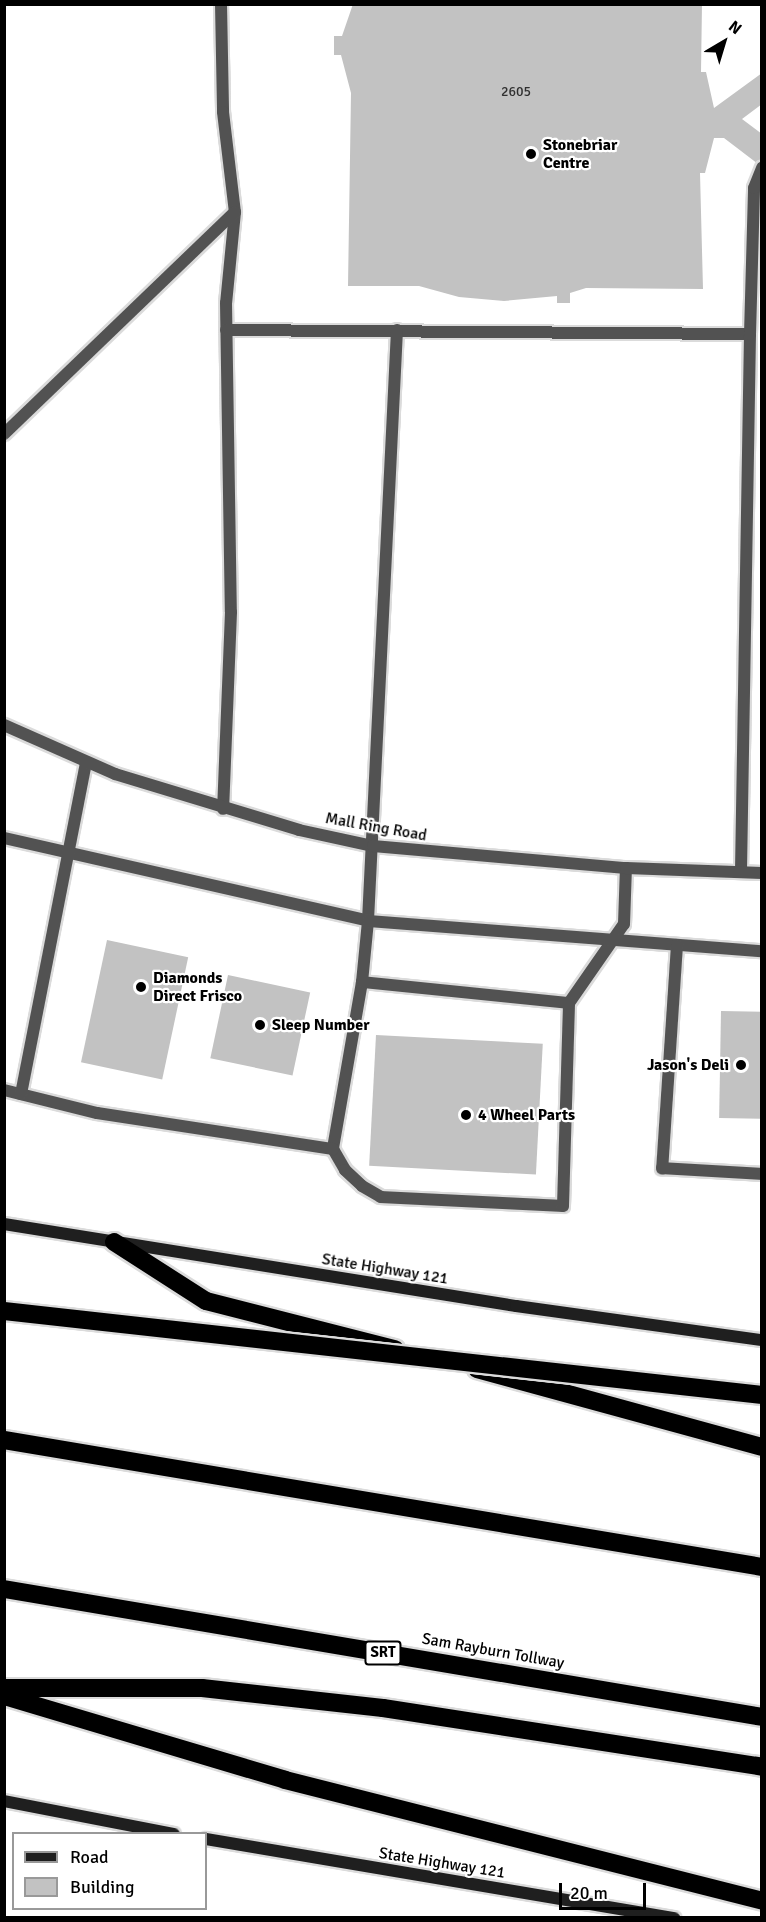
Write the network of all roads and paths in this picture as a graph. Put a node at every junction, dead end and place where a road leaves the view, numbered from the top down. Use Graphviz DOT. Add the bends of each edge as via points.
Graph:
graph roads {
  1 [pos="221,4"];
  2 [pos="762,168"];
  3 [pos="236,212"];
  4 [pos="226,330"];
  5 [pos="397,330"];
  6 [pos="750,334"];
  7 [pos="4,434"];
  8 [pos="4,725"];
  9 [pos="86,764"];
  10 [pos="223,808"];
  11 [pos="4,838"];
  12 [pos="373,846"];
  13 [pos="70,853"];
  14 [pos="626,868"];
  15 [pos="741,871"];
  16 [pos="762,873"];
  17 [pos="368,921"];
  18 [pos="612,940"];
  19 [pos="677,945"];
  20 [pos="762,951"];
  21 [pos="362,982"];
  22 [pos="569,1003"];
  23 [pos="4,1090"];
  24 [pos="21,1095"];
  25 [pos="333,1149"];
  26 [pos="762,1174"];
  27 [pos="4,1224"];
  28 [pos="114,1242"];
  29 [pos="4,1311"];
  30 [pos="762,1340"];
  31 [pos="762,1395"];
  32 [pos="5,1440"];
  33 [pos="762,1447"];
  34 [pos="762,1567"];
  35 [pos="4,1589"];
  36 [pos="4,1688"];
  37 [pos="4,1696"];
  38 [pos="762,1717"];
  39 [pos="762,1767"];
  40 [pos="4,1801"];
  41 [pos="169,1832"];
  42 [pos="207,1839"];
  43 [pos="762,1901"];
  44 [pos="674,1917"];
  1 -- 3 [label="street" via="223,112"];
  2 -- 6 [label="street" via="754,188"];
  3 -- 4 [label="street"];
  3 -- 7 [label="street"];
  4 -- 5 [label="street"];
  4 -- 10 [label="street" via="231,612"];
  5 -- 6 [label="street"];
  5 -- 12 [label="street"];
  6 -- 15 [label="street"];
  8 -- 9 [label="street, Mall Ring Road"];
  9 -- 10 [label="street, Mall Ring Road"];
  9 -- 13 [label="street"];
  10 -- 12 [label="street, Mall Ring Road"];
  11 -- 13 [label="street"];
  12 -- 14 [label="street, Mall Ring Road"];
  12 -- 17 [label="street"];
  13 -- 17 [label="street"];
  13 -- 24 [label="street"];
  14 -- 15 [label="street, Mall Ring Road"];
  14 -- 18 [label="street" via="624,924"];
  15 -- 16 [label="street, Mall Ring Road"];
  17 -- 18 [label="street"];
  17 -- 21 [label="street"];
  18 -- 19 [label="street"];
  18 -- 22 [label="street"];
  19 -- 20 [label="street"];
  19 -- 26 [label="street" via="662,1168"];
  21 -- 22 [label="street"];
  21 -- 25 [label="street"];
  22 -- 25 [label="street" via="562,1206 381,1197 345,1170"];
  23 -- 24 [label="street"];
  24 -- 25 [label="street" via="97,1113"];
  27 -- 28 [label="main road, State Highway 121"];
  28 -- 30 [label="main road, State Highway 121"];
  28 -- 33 [label="highway" via="206,1301"];
  29 -- 31 [label="highway, bridge"];
  32 -- 34 [label="highway"];
  35 -- 38 [label="highway, Sam Rayburn Tollway / SRT"];
  36 -- 39 [label="highway" via="202,1688 383,1708"];
  37 -- 43 [label="highway" via="229,1763 663,1880"];
  40 -- 41 [label="main road"];
  42 -- 44 [label="main road, State Highway 121"];
}
